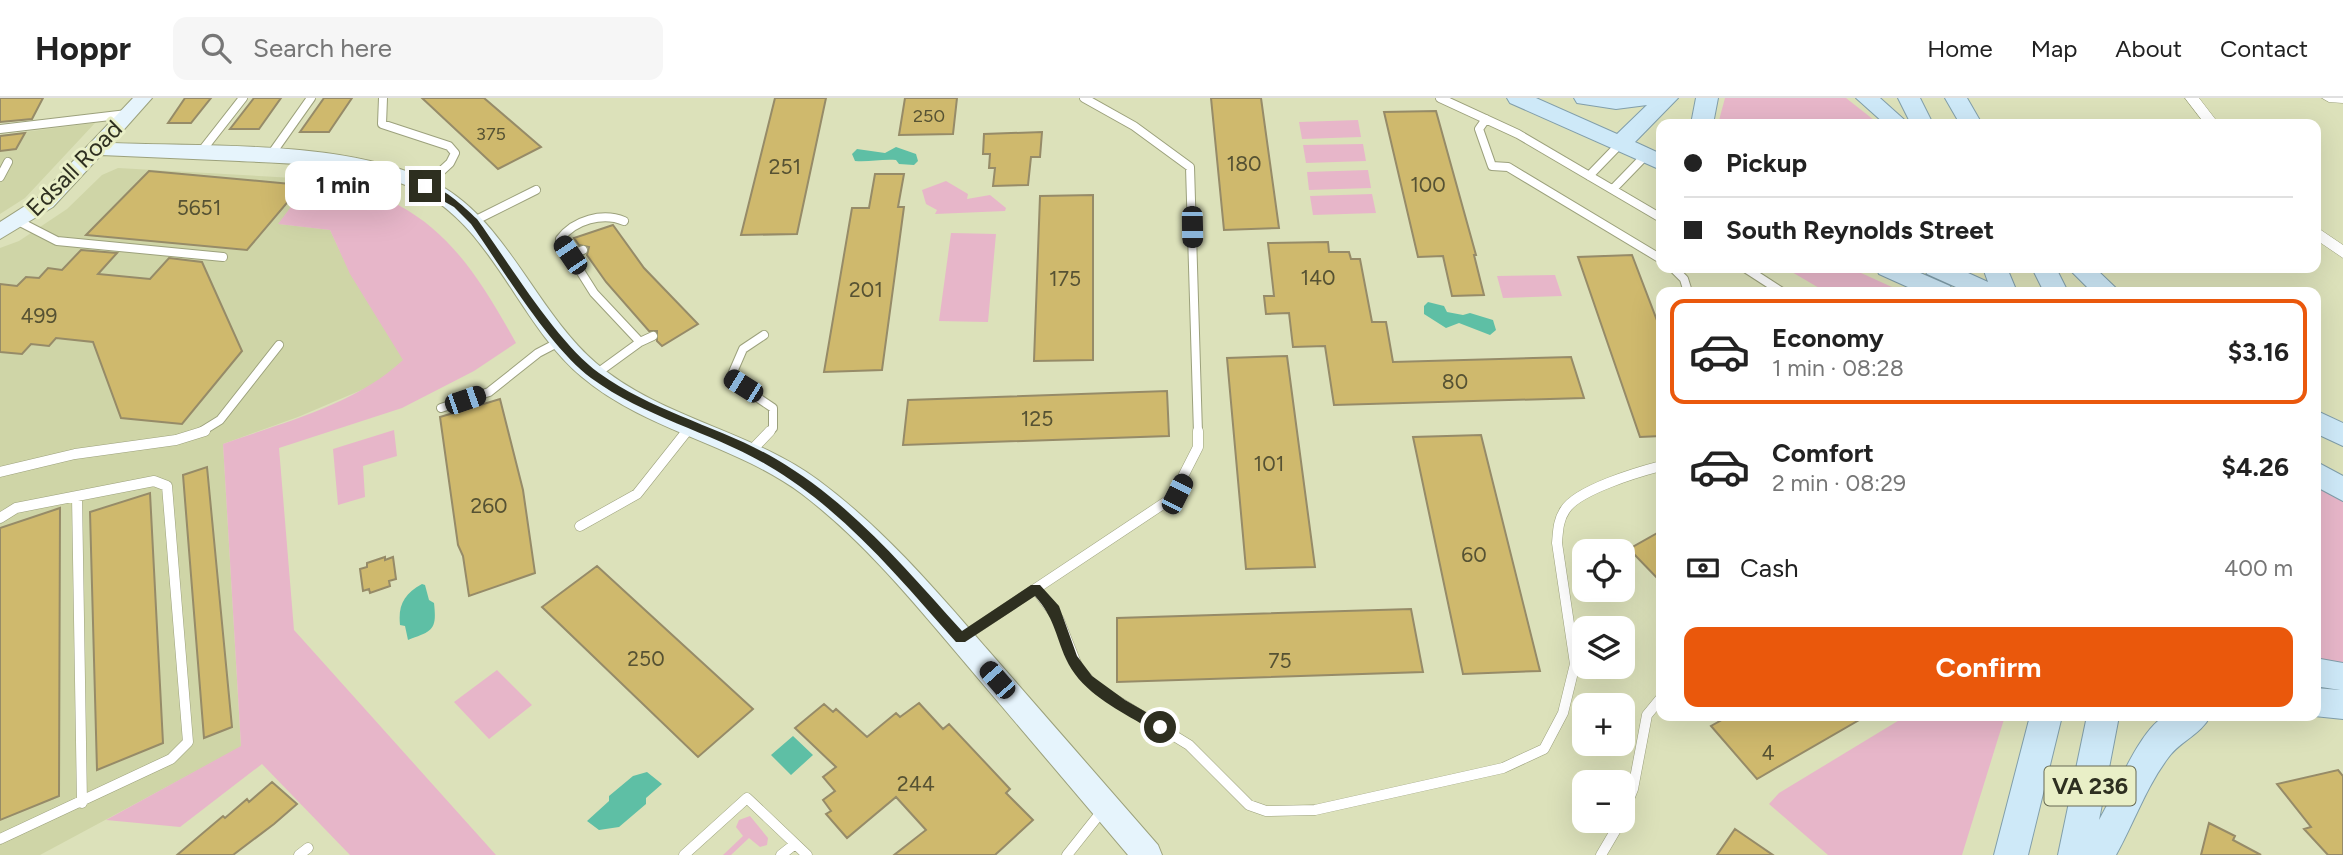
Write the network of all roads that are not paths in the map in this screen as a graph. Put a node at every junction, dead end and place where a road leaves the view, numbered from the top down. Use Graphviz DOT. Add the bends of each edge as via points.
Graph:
graph roads {
  1 [pos="143,98"];
  2 [pos="243,98"];
  3 [pos="311,98"];
  4 [pos="383,98"];
  5 [pos="1084,98"];
  6 [pos="1440,98"];
  7 [pos="1518,98"];
  8 [pos="1563,98"];
  9 [pos="1585,98"];
  10 [pos="1656,98"];
  11 [pos="1667,98"];
  12 [pos="1707,98"];
  13 [pos="1867,98"];
  14 [pos="1909,98"];
  15 [pos="1956,98"];
  16 [pos="2192,98"];
  17 [pos="2329,98"];
  18 [pos="2343,99"];
  19 [pos="129,113"];
  20 [pos="1486,118"];
  21 [pos="1704,119"];
  22 [pos="1892,119"];
  23 [pos="1920,119"];
  24 [pos="1968,119"];
  25 [pos="2208,119"];
  26 [pos="0,129"];
  27 [pos="1627,138"];
  28 [pos="97,149"];
  29 [pos="1656,151"];
  30 [pos="1656,152"];
  31 [pos="200,153"];
  32 [pos="270,156"];
  33 [pos="0,163"];
  34 [pos="1588,176"];
  35 [pos="0,177"];
  36 [pos="425,186"];
  37 [pos="1613,189"];
  38 [pos="536,190"];
  39 [pos="1656,215"];
  40 [pos="624,221"];
  41 [pos="20,222"];
  42 [pos="474,222"];
  43 [pos="0,232"];
  44 [pos="2321,236"];
  45 [pos="57,241"];
  46 [pos="154,250"];
  47 [pos="583,250"];
  48 [pos="2343,253"];
  49 [pos="570,255"];
  50 [pos="1656,256"];
  51 [pos="223,257"];
  52 [pos="1753,273"];
  53 [pos="1915,273"];
  54 [pos="2086,273"];
  55 [pos="1942,278"];
  56 [pos="1774,287"];
  57 [pos="1972,287"];
  58 [pos="2102,287"];
  59 [pos="764,335"];
  60 [pos="653,336"];
  61 [pos="561,341"];
  62 [pos="640,342"];
  63 [pos="279,345"];
  64 [pos="594,375"];
  65 [pos="440,408"];
  66 [pos="2321,423"];
  67 [pos="691,426"];
  68 [pos="2343,436"];
  69 [pos="2321,438"];
  70 [pos="2343,447"];
  71 [pos="750,452"];
  72 [pos="2321,464"];
  73 [pos="1656,468"];
  74 [pos="0,472"];
  75 [pos="2343,473"];
  76 [pos="2321,476"];
  77 [pos="2343,490"];
  78 [pos="77,496"];
  79 [pos="0,518"];
  80 [pos="580,526"];
  81 [pos="1036,589"];
  82 [pos="961,638"];
  83 [pos="2321,673"];
  84 [pos="2343,677"];
  85 [pos="2321,703"];
  86 [pos="1656,704"];
  87 [pos="2343,705"];
  88 [pos="2045,721"];
  89 [pos="2102,721"];
  90 [pos="2183,721"];
  91 [pos="1635,778"];
  92 [pos="82,803"];
  93 [pos="1105,807"];
  94 [pos="1614,833"];
  95 [pos="0,839"];
  96 [pos="795,844"];
  97 [pos="684,855"];
  98 [pos="781,855"];
  99 [pos="807,855"];
  100 [pos="1067,855"];
  101 [pos="1147,855"];
  102 [pos="1601,855"];
  103 [pos="2011,855"];
  104 [pos="2075,855"];
  105 [pos="2097,855"];
  1 -- 19 [label="street, Edsall Road"];
  2 -- 31 [label="lane"];
  3 -- 32 [label="lane"];
  4 -- 36 [label="lane" via="382,124 449,146 455,153"];
  5 -- 81 [label="lane" via="1134,125 1190,167 1198,447 1177,494"];
  6 -- 20 [label="lane"];
  7 -- 27 [label="main road"];
  8 -- 27 [label="main road"];
  9 -- 10 [label="main road" via="1624,102"];
  11 -- 27 [label="main road"];
  12 -- 21 [label="main road"];
  13 -- 22 [label="main road"];
  14 -- 23 [label="main road"];
  15 -- 24 [label="main road"];
  16 -- 25 [label="street"];
  17 -- 18 [label="street"];
  19 -- 26 [label="lane"];
  19 -- 28 [label="street, Edsall Road"];
  20 -- 34 [label="lane"];
  20 -- 50 [label="lane" via="1479,129 1492,166 1508,167"];
  27 -- 29 [label="main road"];
  27 -- 34 [label="lane"];
  28 -- 31 [label="street"];
  28 -- 41 [label="street, Edsall Road"];
  30 -- 37 [label="lane"];
  31 -- 32 [label="street"];
  32 -- 36 [label="street" via="356,163"];
  33 -- 35 [label="lane" via="8,162"];
  34 -- 37 [label="lane"];
  36 -- 42 [label="street" via="457,205"];
  37 -- 39 [label="lane"];
  38 -- 42 [label="lane"];
  40 -- 49 [label="lane" via="605,217 567,229 560,239"];
  41 -- 43 [label="street, Edsall Road"];
  41 -- 45 [label="lane"];
  42 -- 61 [label="street"];
  44 -- 48 [label="street"];
  45 -- 46 [label="lane"];
  46 -- 51 [label="lane"];
  47 -- 49 [label="lane"];
  49 -- 62 [label="lane" via="594,293"];
  52 -- 56 [label="lane"];
  53 -- 55 [label="main road"];
  54 -- 58 [label="main road"];
  55 -- 57 [label="main road"];
  59 -- 71 [label="lane" via="743,349 730,379 773,408 773,428"];
  60 -- 62 [label="lane"];
  61 -- 64 [label="street"];
  61 -- 65 [label="lane" via="538,353 489,392"];
  62 -- 64 [label="lane"];
  63 -- 74 [label="lane" via="220,420 206,431"];
  64 -- 67 [label="street" via="653,411"];
  66 -- 68 [label="main road"];
  67 -- 71 [label="street"];
  67 -- 80 [label="lane" via="637,494"];
  69 -- 70 [label="main road"];
  71 -- 82 [label="street" via="813,488 868,535"];
  72 -- 75 [label="main road"];
  73 -- 81 [label="lane" via="1566,506 1560,518 1557,556 1575,663 1570,691 1550,742 1540,754 1494,770 1318,810 1270,812 1250,806 1195,749 1087,680 1072,659 1055,610"];
  76 -- 77 [label="main road"];
  78 -- 79 [label="lane" via="16,508"];
  78 -- 92 [label="lane"];
  78 -- 92 [label="lane" via="154,481 167,486 188,742 171,759"];
  81 -- 82 [label="lane"];
  82 -- 93 [label="street"];
  83 -- 84 [label="main road"];
  85 -- 87 [label="main road"];
  86 -- 91 [label="lane" via="1647,715"];
  88 -- 103 [label="main road, VA 236"];
  89 -- 104 [label="main road, VA 236"];
  90 -- 105 [label="main road" via="2141,766"];
  92 -- 95 [label="lane"];
  93 -- 100 [label="lane"];
  93 -- 101 [label="street"];
  94 -- 102 [label="lane"];
  96 -- 97 [label="lane" via="747,798"];
  96 -- 98 [label="lane"];
  96 -- 99 [label="lane"];
}
